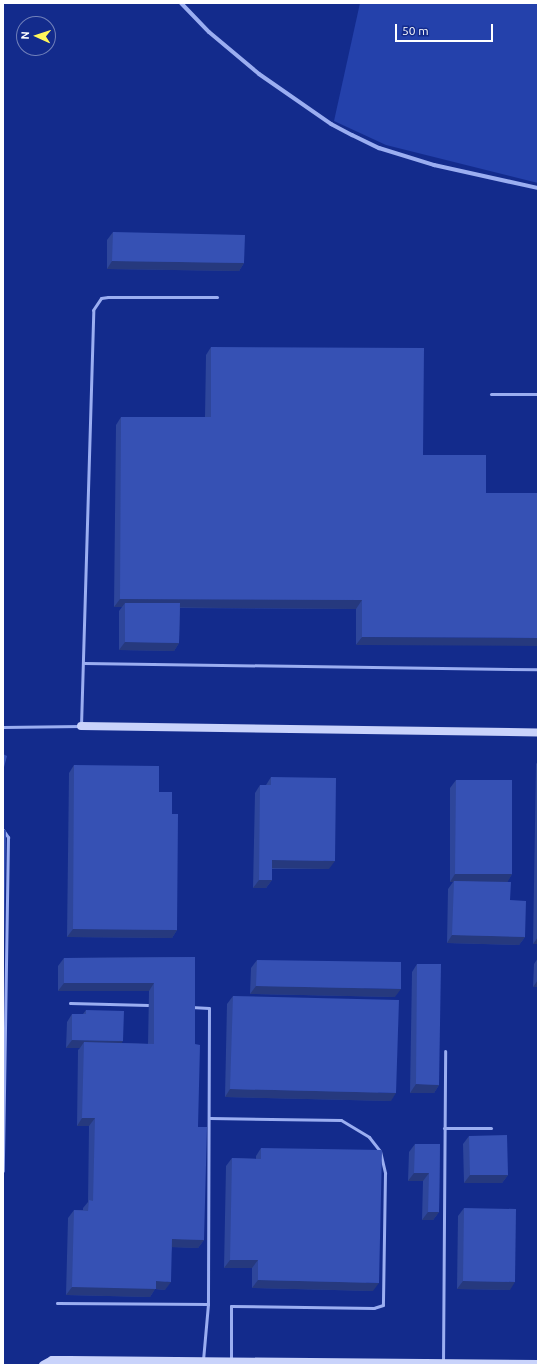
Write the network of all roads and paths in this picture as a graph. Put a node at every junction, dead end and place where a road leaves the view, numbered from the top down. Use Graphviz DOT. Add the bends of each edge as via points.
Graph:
graph roads {
  1 [pos="181,3"];
  2 [pos="538,188"];
  3 [pos="217,297"];
  4 [pos="490,394"];
  5 [pos="538,394"];
  6 [pos="84,663"];
  7 [pos="538,669"];
  8 [pos="81,726"];
  9 [pos="3,727"];
  10 [pos="538,732"];
  11 [pos="3,830"];
  12 [pos="70,1003"];
  13 [pos="148,1005"];
  14 [pos="189,1006"];
  15 [pos="445,1051"];
  16 [pos="210,1118"];
  17 [pos="444,1128"];
  18 [pos="491,1128"];
  19 [pos="3,1171"];
  20 [pos="57,1304"];
  21 [pos="208,1304"];
  22 [pos="203,1360"];
  23 [pos="231,1363"];
  24 [pos="443,1363"];
  25 [pos="538,1364"];
  26 [pos="43,1365"];
  1 -- 2 [label="street" via="209,32 259,74 331,124 352,135 379,148 434,165"];
  3 -- 6 [label="lane" via="108,297 101,298 93,310"];
  4 -- 5 [label="lane"];
  6 -- 7 [label="lane"];
  6 -- 8 [label="lane"];
  8 -- 9 [label="lane"];
  8 -- 10 [label="street"];
  11 -- 19 [label="lane" via="8,838"];
  12 -- 13 [label="lane"];
  14 -- 16 [label="lane" via="209,1008"];
  15 -- 17 [label="lane"];
  16 -- 21 [label="lane"];
  16 -- 23 [label="lane" via="341,1120 369,1138 380,1151 385,1173 383,1305 374,1308 231,1306"];
  17 -- 18 [label="lane"];
  17 -- 24 [label="lane"];
  20 -- 21 [label="lane"];
  21 -- 22 [label="lane"];
  22 -- 23 [label="street"];
  22 -- 26 [label="street" via="58,1360"];
  23 -- 24 [label="street"];
  24 -- 25 [label="street"];
}
